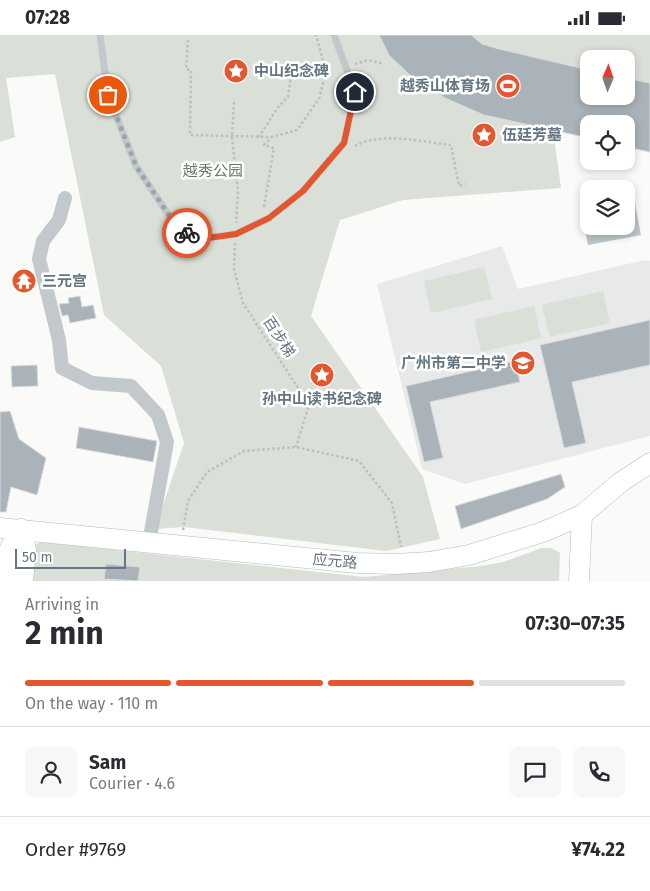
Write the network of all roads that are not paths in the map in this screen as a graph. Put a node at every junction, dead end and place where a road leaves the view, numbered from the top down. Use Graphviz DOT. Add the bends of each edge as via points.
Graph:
graph roads {
  1 [pos="100,35"];
  2 [pos="334,35"];
  3 [pos="65,198"];
  4 [pos="650,463"];
  5 [pos="582,515"];
  6 [pos="0,517"];
  7 [pos="0,528"];
  8 [pos="21,529"];
  9 [pos="149,543"];
  10 [pos="7,581"];
  11 [pos="23,581"];
  12 [pos="579,581"];
  1 -- 2 [label="lane" via="108,95 136,166 180,232 208,238 236,234 269,218 303,191 344,143 355,92"];
  3 -- 9 [label="street" via="59,220 43,241 39,259 59,340 62,368 92,383 131,386 158,415 167,442"];
  4 -- 5 [label="street, 应元路" via="621,482"];
  5 -- 9 [label="street, 应元路" via="543,532 469,555 404,564 357,563"];
  5 -- 12 [label="street"];
  6 -- 8 [label="street, 应元路"];
  7 -- 8 [label="street"];
  8 -- 9 [label="street, 应元路"];
  8 -- 10 [label="street" via="10,548"];
  8 -- 11 [label="street" via="26,550"];
}
